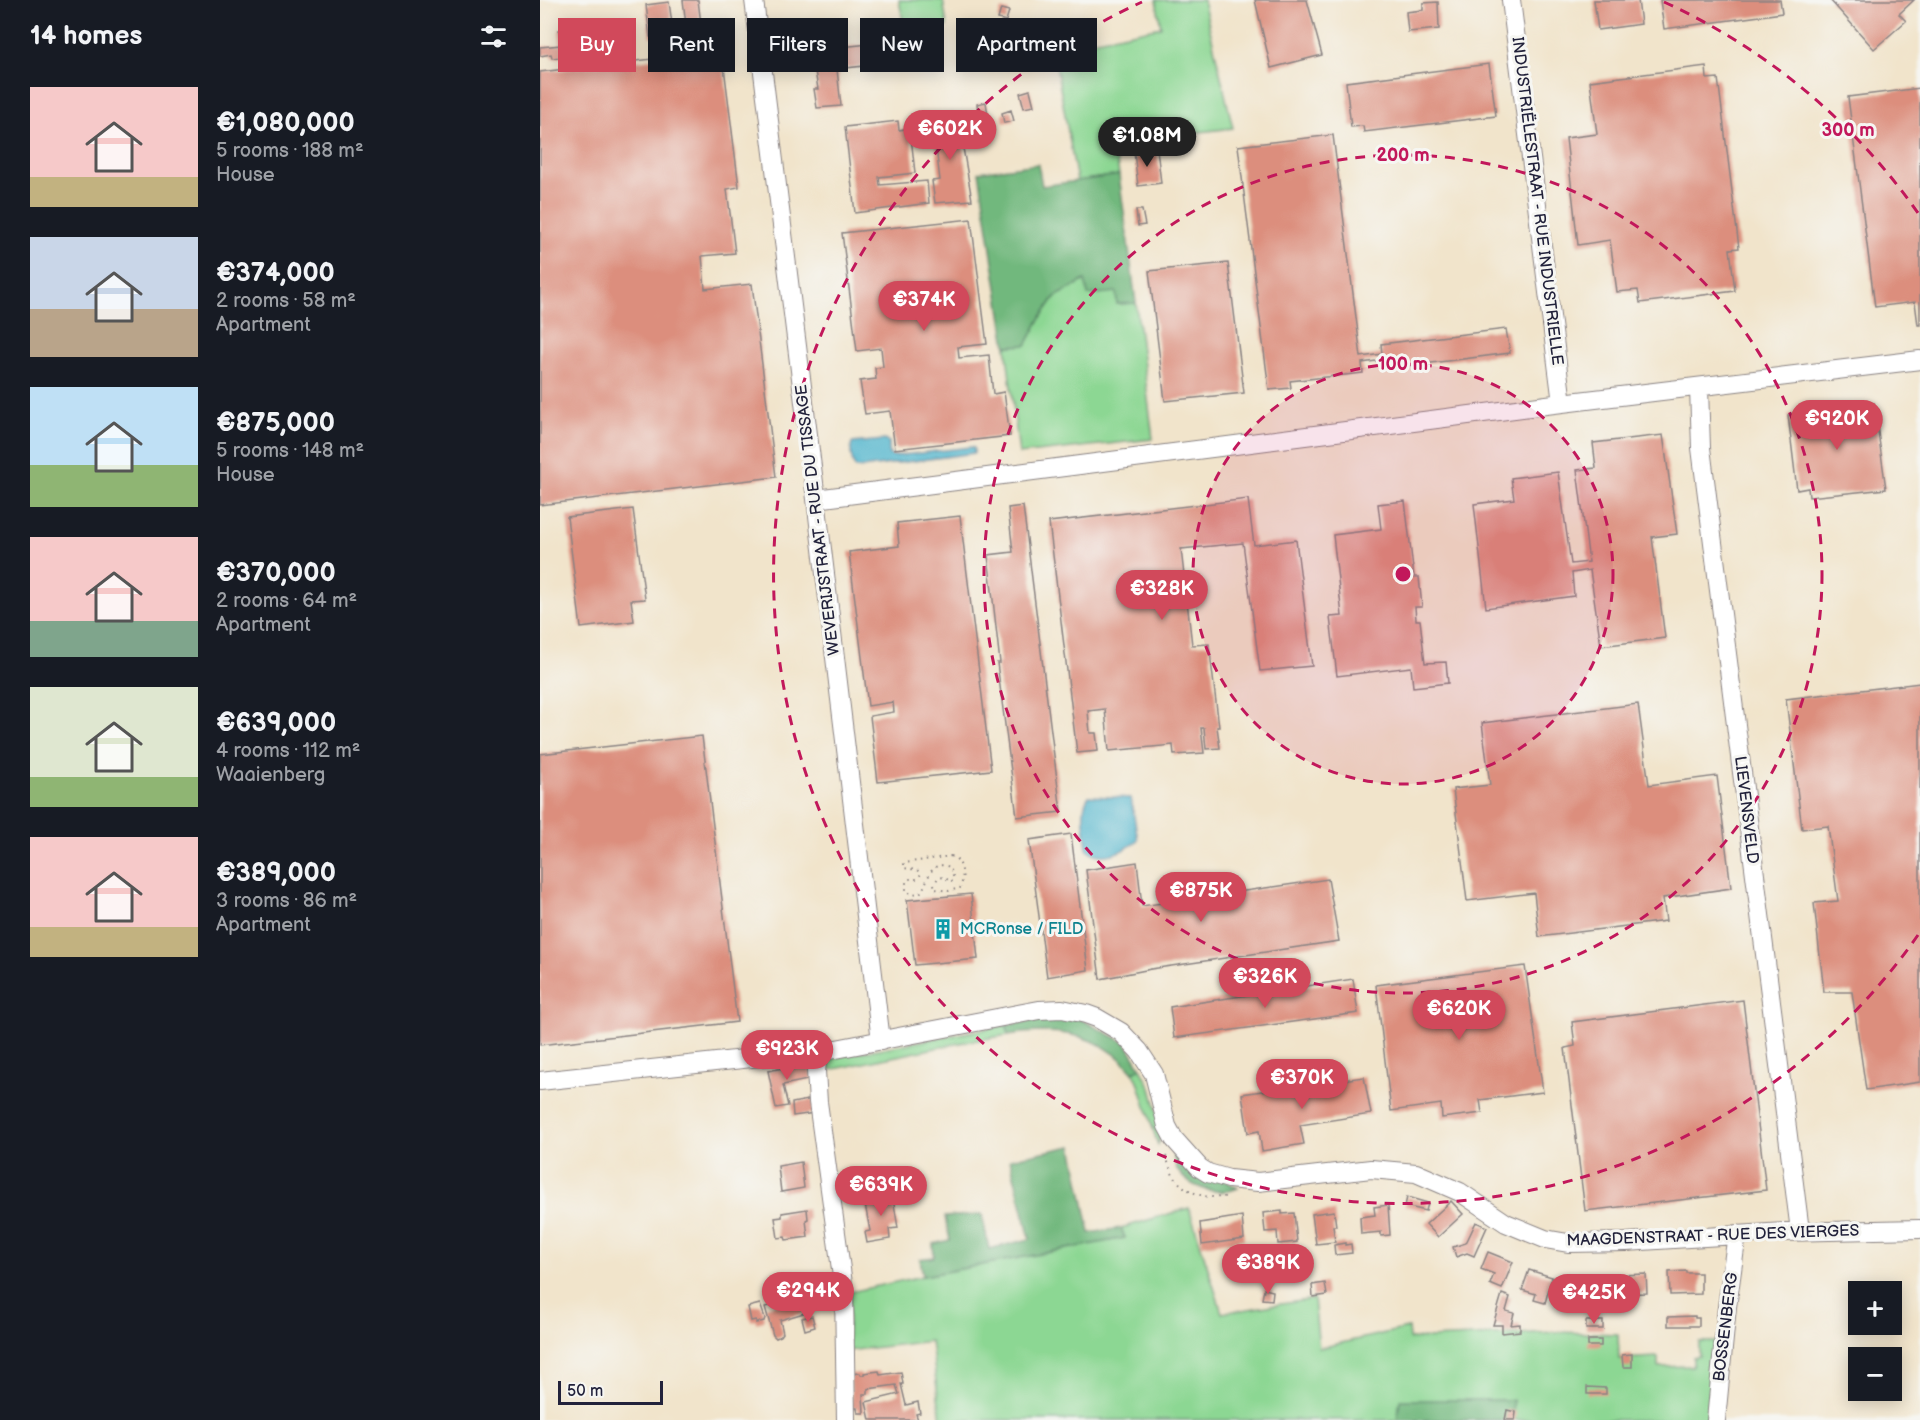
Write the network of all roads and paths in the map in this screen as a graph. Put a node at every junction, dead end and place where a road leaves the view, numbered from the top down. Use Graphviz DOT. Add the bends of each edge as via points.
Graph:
graph roads {
  1 [pos="754,0"];
  2 [pos="1511,0"];
  3 [pos="1920,360"];
  4 [pos="1699,388"];
  5 [pos="1562,403"];
  6 [pos="816,498"];
  7 [pos="904,862"];
  8 [pos="881,1041"];
  9 [pos="818,1052"];
  10 [pos="540,1081"];
  11 [pos="1920,1229"];
  12 [pos="1800,1232"];
  13 [pos="1737,1234"];
  14 [pos="846,1420"];
  15 [pos="1716,1420"];
  1 -- 6 [label="street, WEVERIJSTRAAT - RUE DU TISSAGE"];
  2 -- 5 [label="street, INDUSTRIËLESTRAAT - RUE INDUSTRIELLE"];
  3 -- 4 [label="street"];
  4 -- 5 [label="street"];
  4 -- 12 [label="street, LIEVENSVELD" via="1702,459"];
  5 -- 6 [label="street"];
  6 -- 8 [label="street, WEVERIJSTRAAT - RUE DU TISSAGE"];
  7 -- 7 [label="path" via="951,856 960,862 962,884 957,890 935,889 938,878 951,882 954,879 950,867 941,865 933,869 920,893 908,893 906,882 921,874 904,868"];
  8 -- 9 [label="street, MAAGDENSTRAAT - RUE DES VIERGES"];
  8 -- 13 [label="street, MAAGDENSTRAAT - RUE DES VIERGES" via="1039,1010 1086,1014 1121,1032 1139,1051 1154,1074 1170,1132 1186,1155 1208,1173 1258,1182 1358,1170 1416,1173 1460,1192 1506,1223 1562,1242"];
  9 -- 10 [label="street, MAAGDENSTRAAT - RUE DES VIERGES"];
  9 -- 14 [label="street" via="818,1102 844,1291"];
  11 -- 12 [label="street, MAAGDENSTRAAT - RUE DES VIERGES"];
  12 -- 13 [label="street, MAAGDENSTRAAT - RUE DES VIERGES"];
  13 -- 15 [label="street, BOSSENBERG"];
}
